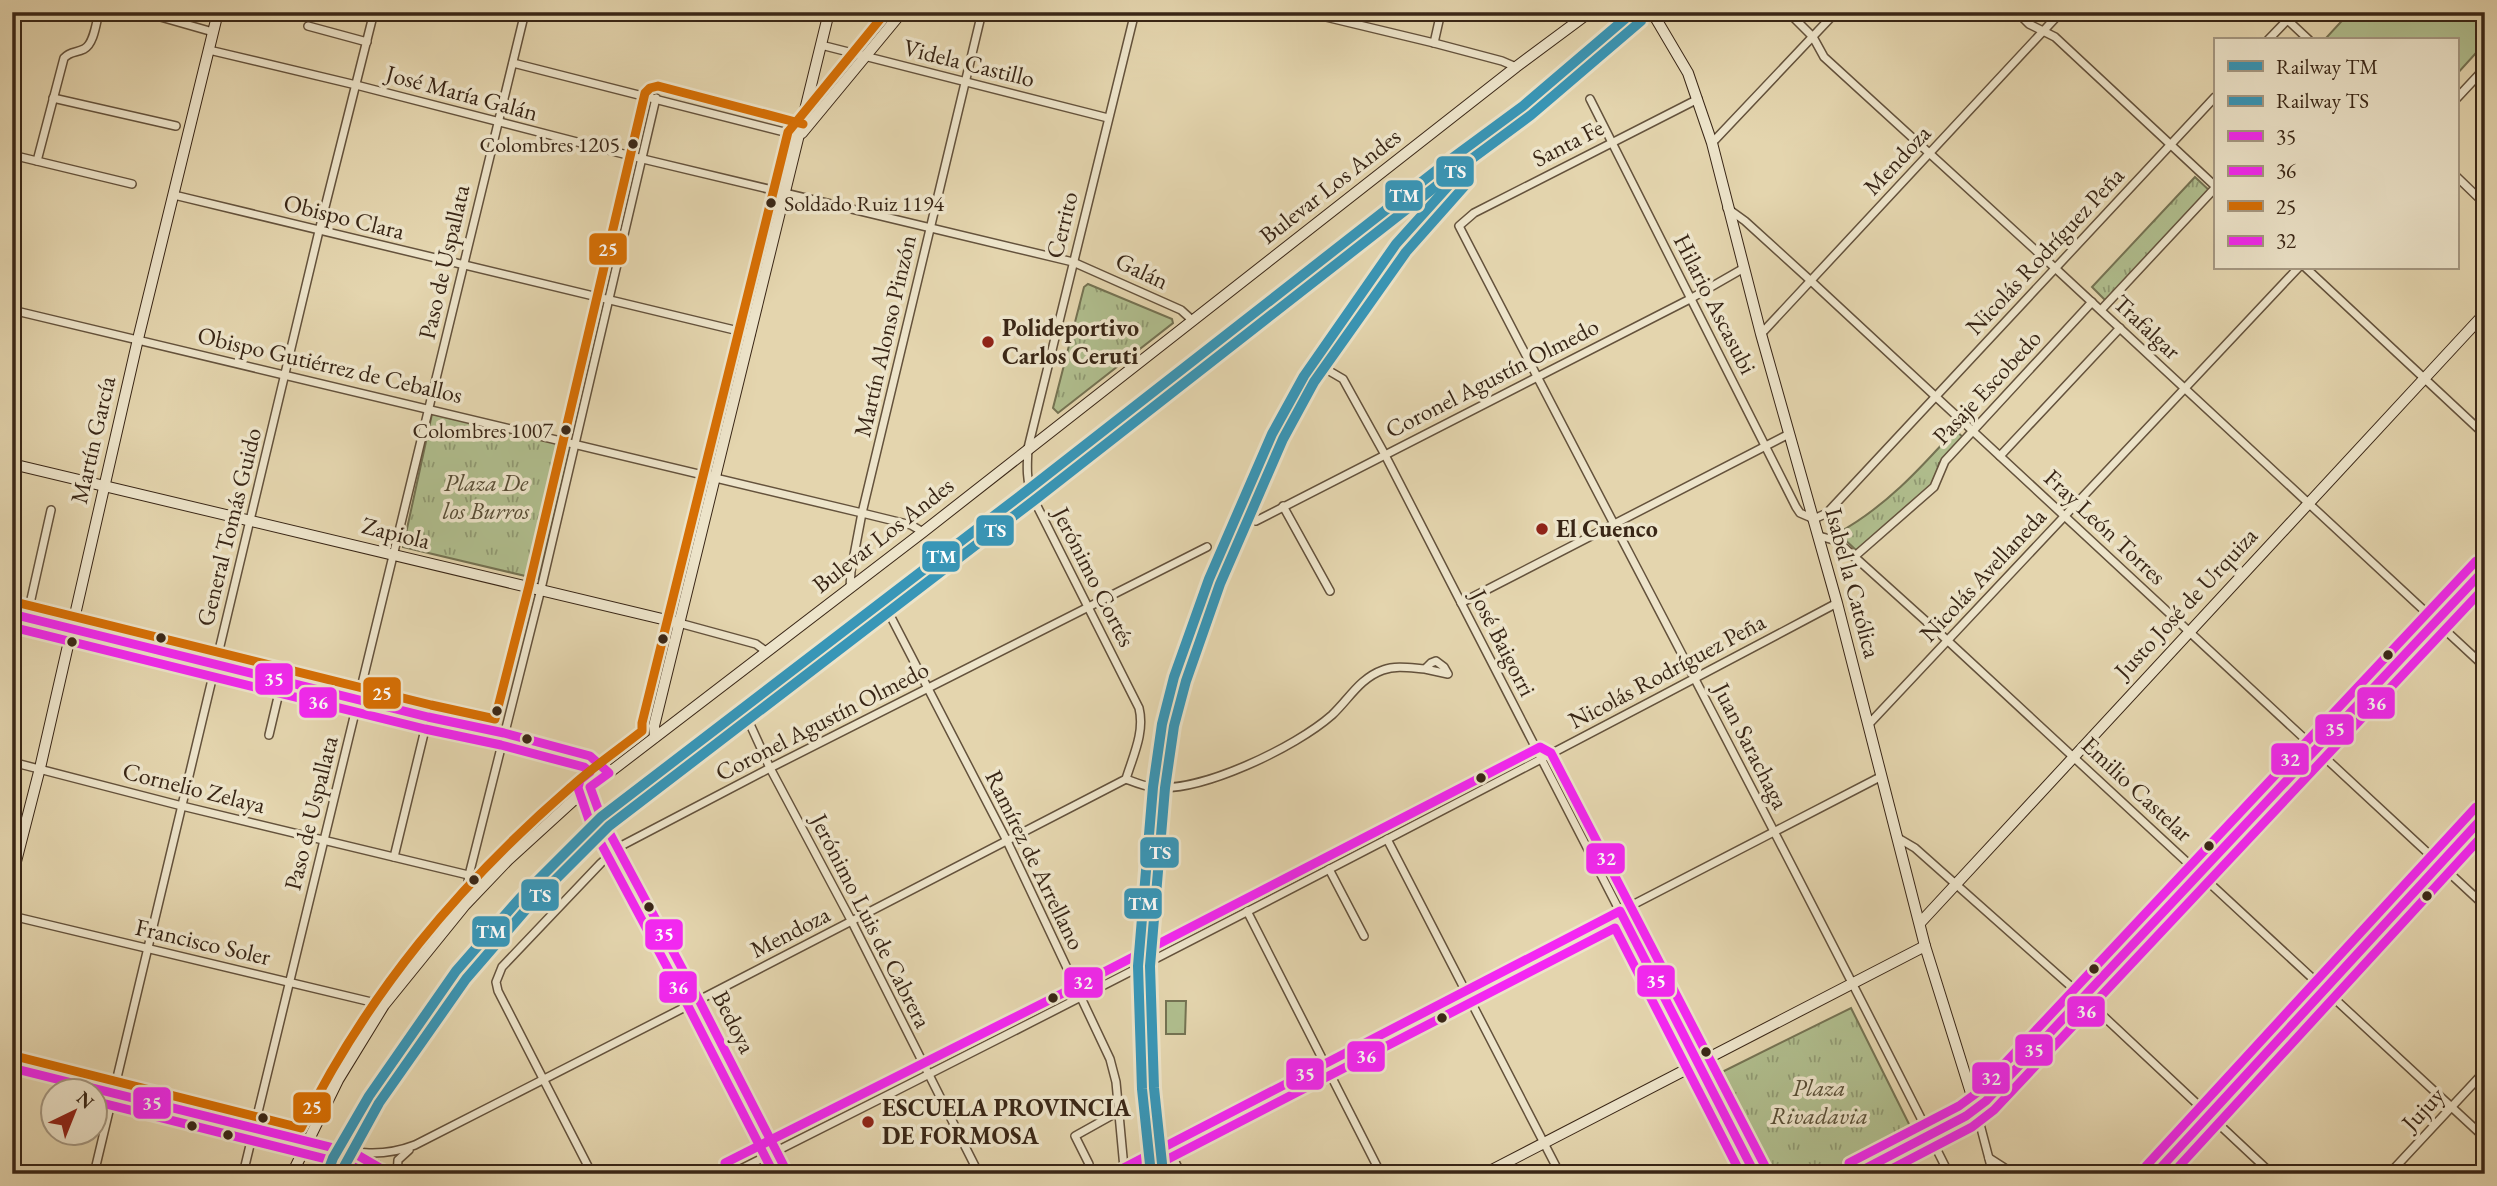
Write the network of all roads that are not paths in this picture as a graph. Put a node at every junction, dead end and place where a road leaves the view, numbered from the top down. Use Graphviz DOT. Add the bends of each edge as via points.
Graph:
graph roads {
  1 [pos="99,12"];
  2 [pos="143,12"];
  3 [pos="218,12"];
  4 [pos="374,12"];
  5 [pos="525,12"];
  6 [pos="829,12"];
  7 [pos="902,12"];
  8 [pos="982,12"];
  9 [pos="1135,12"];
  10 [pos="1305,12"];
  11 [pos="1441,12"];
  12 [pos="1590,12"];
  13 [pos="1652,12"];
  14 [pos="1788,12"];
  15 [pos="1836,12"];
  16 [pos="2017,12"];
  17 [pos="2061,12"];
  18 [pos="2279,12"];
  19 [pos="2295,12"];
  20 [pos="2287,20"];
  21 [pos="308,26"];
  22 [pos="213,32"];
  23 [pos="2043,32"];
  24 [pos="1813,37"];
  25 [pos="2270,38"];
  26 [pos="2307,38"];
  27 [pos="367,43"];
  28 [pos="1434,43"];
  29 [pos="821,45"];
  30 [pos="209,50"];
  31 [pos="864,57"];
  32 [pos="513,63"];
  33 [pos="1516,67"];
  34 [pos="2485,68"];
  35 [pos="966,80"];
  36 [pos="356,85"];
  37 [pos="2458,97"];
  38 [pos="53,98"];
  39 [pos="656,98"];
  40 [pos="2214,98"];
  41 [pos="1590,99"];
  42 [pos="1698,99"];
  43 [pos="1108,118"];
  44 [pos="497,122"];
  45 [pos="176,126"];
  46 [pos="800,136"];
  47 [pos="1611,142"];
  48 [pos="1712,143"];
  49 [pos="2171,145"];
  50 [pos="1929,153"];
  51 [pos="12,155"];
  52 [pos="643,159"];
  53 [pos="37,161"];
  54 [pos="2458,178"];
  55 [pos="132,184"];
  56 [pos="2214,186"];
  57 [pos="2214,188"];
  58 [pos="786,193"];
  59 [pos="174,195"];
  60 [pos="2485,204"];
  61 [pos="1727,208"];
  62 [pos="1459,226"];
  63 [pos="931,227"];
  64 [pos="319,231"];
  65 [pos="1073,262"];
  66 [pos="464,267"];
  67 [pos="1744,268"];
  68 [pos="2055,268"];
  69 [pos="2296,270"];
  70 [pos="2308,270"];
  71 [pos="1811,281"];
  72 [pos="1690,299"];
  73 [pos="608,301"];
  74 [pos="2092,302"];
  75 [pos="12,310"];
  76 [pos="2101,310"];
  77 [pos="2485,313"];
  78 [pos="1192,320"];
  79 [pos="2120,328"];
  80 [pos="751,334"];
  81 [pos="1761,334"];
  82 [pos="138,339"];
  83 [pos="1319,365"];
  84 [pos="286,374"];
  85 [pos="1536,378"];
  86 [pos="2424,379"];
  87 [pos="2185,388"];
  88 [pos="1935,396"];
  89 [pos="428,409"];
  90 [pos="1972,431"];
  91 [pos="1789,435"];
  92 [pos="2485,435"];
  93 [pos="574,443"];
  94 [pos="1765,446"];
  95 [pos="1028,448"];
  96 [pos="1384,453"];
  97 [pos="2000,456"];
  98 [pos="12,464"];
  99 [pos="715,477"];
  100 [pos="105,485"];
  101 [pos="2308,503"];
  102 [pos="1283,506"];
  103 [pos="51,510"];
  104 [pos="862,513"];
  105 [pos="2065,516"];
  106 [pos="1814,519"];
  107 [pos="251,520"];
  108 [pos="1256,521"];
  109 [pos="1614,524"];
  110 [pos="923,532"];
  111 [pos="1819,536"];
  112 [pos="1207,547"];
  113 [pos="394,555"];
  114 [pos="1854,557"];
  115 [pos="2485,569"];
  116 [pos="850,588"];
  117 [pos="541,589"];
  118 [pos="1330,591"];
  119 [pos="1461,603"];
  120 [pos="1837,603"];
  121 [pos="1088,607"];
  122 [pos="12,614"];
  123 [pos="27,617"];
  124 [pos="892,619"];
  125 [pos="2435,621"];
  126 [pos="679,623"];
  127 [pos="71,628"];
  128 [pos="2189,632"];
  129 [pos="1948,641"];
  130 [pos="767,652"];
  131 [pos="215,664"];
  132 [pos="2485,667"];
  133 [pos="1425,669"];
  134 [pos="1695,678"];
  135 [pos="282,680"];
  136 [pos="929,689"];
  137 [pos="360,699"];
  138 [pos="428,717"];
  139 [pos="749,722"];
  140 [pos="1868,726"];
  141 [pos="504,733"];
  142 [pos="269,736"];
  143 [pos="655,737"];
  144 [pos="2316,749"];
  145 [pos="2072,755"];
  146 [pos="1540,759"];
  147 [pos="12,762"];
  148 [pos="40,768"];
  149 [pos="770,768"];
  150 [pos="609,773"];
  151 [pos="1882,776"];
  152 [pos="1126,779"];
  153 [pos="590,786"];
  154 [pos="576,798"];
  155 [pos="182,806"];
  156 [pos="2485,815"];
  157 [pos="601,817"];
  158 [pos="1773,832"];
  159 [pos="1898,838"];
  160 [pos="1387,839"];
  161 [pos="323,840"];
  162 [pos="1007,841"];
  163 [pos="619,847"];
  164 [pos="394,857"];
  165 [pos="2440,864"];
  166 [pos="1329,869"];
  167 [pos="2200,874"];
  168 [pos="468,875"];
  169 [pos="12,877"];
  170 [pos="489,880"];
  171 [pos="1955,885"];
  172 [pos="465,905"];
  173 [pos="2485,906"];
  174 [pos="1247,911"];
  175 [pos="1620,911"];
  176 [pos="12,916"];
  177 [pos="852,922"];
  178 [pos="1920,923"];
  179 [pos="1364,936"];
  180 [pos="1925,946"];
  181 [pos="147,949"];
  182 [pos="288,983"];
  183 [pos="1852,984"];
  184 [pos="1466,991"];
  185 [pos="2325,991"];
  186 [pos="1081,998"];
  187 [pos="2084,998"];
  188 [pos="699,1000"];
  189 [pos="384,1005"];
  190 [pos="1325,1063"];
  191 [pos="1698,1063"];
  192 [pos="12,1068"];
  193 [pos="2485,1071"];
  194 [pos="928,1075"];
  195 [pos="543,1079"];
  196 [pos="112,1095"];
  197 [pos="2451,1107"];
  198 [pos="1976,1109"];
  199 [pos="1118,1112"];
  200 [pos="2209,1115"];
  201 [pos="254,1129"];
  202 [pos="1930,1135"];
  203 [pos="2485,1138"];
  204 [pos="308,1142"];
  205 [pos="1544,1143"];
  206 [pos="415,1145"];
  207 [pos="1167,1145"];
  208 [pos="776,1151"];
  209 [pos="354,1153"];
  210 [pos="1989,1158"];
  211 [pos="1089,1164"];
  212 [pos="1124,1168"];
  213 [pos="94,1174"];
  214 [pos="243,1174"];
  215 [pos="292,1174"];
  216 [pos="390,1174"];
  217 [pos="397,1174"];
  218 [pos="592,1174"];
  219 [pos="731,1174"];
  220 [pos="788,1174"];
  221 [pos="979,1174"];
  222 [pos="1112,1174"];
  223 [pos="1181,1174"];
  224 [pos="1381,1174"];
  225 [pos="1484,1174"];
  226 [pos="1560,1174"];
  227 [pos="1755,1174"];
  228 [pos="1855,1174"];
  229 [pos="1949,1174"];
  230 [pos="1993,1174"];
  231 [pos="2014,1174"];
  232 [pos="2155,1174"];
  233 [pos="2272,1174"];
  234 [pos="2389,1174"];
  1 -- 38 [label="street" via="90,44 66,55"];
  2 -- 22 [label="street"];
  3 -- 22 [label="main road, Martín García"];
  4 -- 27 [label="street, General Tomás Guido"];
  5 -- 32 [label="street, Paso de Uspallata"];
  6 -- 29 [label="main road"];
  7 -- 31 [label="main road"];
  8 -- 35 [label="street, Martín Alonso Pinzón"];
  9 -- 43 [label="street, Cerrito"];
  10 -- 28 [label="street"];
  11 -- 28 [label="street"];
  12 -- 33 [label="main road, Bulevar Los Andes"];
  13 -- 42 [label="main road, Isabel la Católica"];
  14 -- 24 [label="street, Trafalgar"];
  15 -- 24 [label="street"];
  16 -- 23 [label="street"];
  17 -- 23 [label="street, Mendoza"];
  18 -- 20 [label="street"];
  19 -- 20 [label="street"];
  20 -- 25 [label="street"];
  20 -- 26 [label="street"];
  21 -- 27 [label="street"];
  22 -- 30 [label="main road, Martín García"];
  23 -- 49 [label="street" via="2054,37"];
  23 -- 50 [label="street, Mendoza"];
  24 -- 48 [label="street"];
  24 -- 50 [label="street, Trafalgar" via="1824,57"];
  27 -- 36 [label="street, General Tomás Guido"];
  28 -- 33 [label="street"];
  29 -- 31 [label="street, Videla Castillo"];
  29 -- 46 [label="main road"];
  30 -- 36 [label="street, José María Galán"];
  30 -- 59 [label="main road, Martín García"];
  31 -- 35 [label="street, Videla Castillo"];
  31 -- 46 [label="main road"];
  32 -- 39 [label="street"];
  32 -- 44 [label="street, Paso de Uspallata"];
  33 -- 78 [label="main road, Bulevar Los Andes"];
  34 -- 37 [label="street"];
  35 -- 43 [label="street, Videla Castillo"];
  35 -- 63 [label="street, Martín Alonso Pinzón"];
  36 -- 44 [label="street, José María Galán"];
  36 -- 64 [label="street, General Tomás Guido"];
  38 -- 45 [label="street"];
  38 -- 53 [label="street"];
  39 -- 46 [label="street"];
  39 -- 52 [label="street"];
  40 -- 49 [label="street, Nicolás Rodríguez Peña"];
  41 -- 47 [label="street, Hilario Ascasubi"];
  42 -- 47 [label="street, Santa Fe"];
  42 -- 48 [label="main road, Isabel la Católica"];
  43 -- 65 [label="street, Cerrito"];
  44 -- 52 [label="street, José María Galán"];
  44 -- 66 [label="street, Paso de Uspallata"];
  46 -- 58 [label="main road"];
  47 -- 62 [label="street, Santa Fe" via="1474,213"];
  47 -- 72 [label="street, Hilario Ascasubi"];
  48 -- 61 [label="main road, Isabel la Católica"];
  49 -- 56 [label="street"];
  49 -- 68 [label="street, Nicolás Rodríguez Peña"];
  50 -- 68 [label="street, Trafalgar"];
  50 -- 71 [label="street, Mendoza"];
  51 -- 53 [label="street"];
  52 -- 58 [label="street, José María Galán"];
  52 -- 73 [label="street"];
  53 -- 55 [label="street"];
  54 -- 60 [label="street"];
  57 -- 76 [label="street"];
  58 -- 63 [label="street, José María Galán"];
  58 -- 80 [label="main road"];
  59 -- 64 [label="street, Obispo Clara"];
  59 -- 82 [label="main road, Martín García"];
  61 -- 67 [label="main road, Isabel la Católica"];
  61 -- 71 [label="street, Fray León Torres"];
  62 -- 85 [label="street, Juan Sarachaga"];
  63 -- 65 [label="street, José María Galán"];
  63 -- 104 [label="street, Martín Alonso Pinzón"];
  64 -- 66 [label="street, Obispo Clara"];
  64 -- 84 [label="street, General Tomás Guido"];
  65 -- 78 [label="street, Galán" via="1181,310"];
  65 -- 95 [label="street, Cerrito"];
  66 -- 73 [label="street, Obispo Clara"];
  66 -- 89 [label="street, Paso de Uspallata"];
  67 -- 72 [label="street, Coronel Agustín Olmedo"];
  67 -- 81 [label="main road, Isabel la Católica"];
  68 -- 74 [label="street, Trafalgar"];
  68 -- 88 [label="street, Nicolás Rodríguez Peña"];
  69 -- 87 [label="street, Nicolás Avellaneda"];
  70 -- 86 [label="street"];
  71 -- 81 [label="street, Mendoza"];
  71 -- 88 [label="street, Fray León Torres"];
  72 -- 85 [label="street, Coronel Agustín Olmedo"];
  72 -- 94 [label="street, Hilario Ascasubi"];
  73 -- 80 [label="street, Obispo Clara"];
  73 -- 93 [label="street"];
  74 -- 76 [label="street, Trafalgar"];
  74 -- 90 [label="street, Pasaje Escobedo"];
  75 -- 82 [label="street, Obispo Gutiérrez de Ceballos"];
  76 -- 79 [label="street, Trafalgar"];
  77 -- 86 [label="main road, Justo José de Urquiza"];
  78 -- 95 [label="main road, Bulevar Los Andes"];
  79 -- 87 [label="street, Trafalgar"];
  79 -- 97 [label="street"];
  80 -- 99 [label="main road"];
  81 -- 91 [label="main road, Isabel la Católica"];
  82 -- 84 [label="street, Obispo Gutiérrez de Ceballos"];
  82 -- 100 [label="main road, Martín García"];
  83 -- 96 [label="street, José Baigorri" via="1343,379"];
  84 -- 89 [label="street, Obispo Gutiérrez de Ceballos"];
  84 -- 107 [label="street, General Tomás Guido"];
  85 -- 96 [label="street, Coronel Agustín Olmedo"];
  85 -- 109 [label="street, Juan Sarachaga"];
  86 -- 92 [label="street"];
  86 -- 101 [label="main road, Justo José de Urquiza"];
  87 -- 101 [label="street, Trafalgar"];
  87 -- 105 [label="street, Nicolás Avellaneda"];
  88 -- 90 [label="street, Fray León Torres"];
  88 -- 106 [label="street, Nicolás Rodríguez Peña" via="1827,513"];
  89 -- 93 [label="street, Obispo Gutiérrez de Ceballos"];
  89 -- 113 [label="street, Paso de Uspallata"];
  90 -- 97 [label="street, Fray León Torres"];
  90 -- 114 [label="street, Pasaje Escobedo" via="1945,461 1934,487"];
  91 -- 94 [label="street"];
  91 -- 106 [label="main road, Isabel la Católica"];
  93 -- 99 [label="street, Obispo Gutiérrez de Ceballos"];
  93 -- 117 [label="street"];
  94 -- 106 [label="street, Hilario Ascasubi" via="1800,513"];
  94 -- 109 [label="street"];
  95 -- 110 [label="main road, Bulevar Los Andes"];
  95 -- 121 [label="street, Jerónimo Cortés" via="1029,489"];
  96 -- 102 [label="street, Coronel Agustín Olmedo"];
  96 -- 119 [label="street, José Baigorri"];
  97 -- 105 [label="street, Fray León Torres"];
  98 -- 100 [label="main road, Zapiola"];
  99 -- 104 [label="street, Obispo Gutiérrez de Ceballos"];
  99 -- 126 [label="main road"];
  100 -- 107 [label="main road, Zapiola"];
  100 -- 127 [label="main road, Martín García"];
  101 -- 125 [label="street, Trafalgar"];
  101 -- 128 [label="main road, Justo José de Urquiza"];
  102 -- 108 [label="street, Coronel Agustín Olmedo"];
  102 -- 118 [label="street"];
  103 -- 123 [label="street"];
  104 -- 110 [label="street, Obispo Gutiérrez de Ceballos"];
  104 -- 116 [label="street, Martín Alonso Pinzón"];
  105 -- 128 [label="street, Fray León Torres"];
  105 -- 129 [label="street, Nicolás Avellaneda"];
  106 -- 111 [label="main road, Isabel la Católica"];
  107 -- 113 [label="main road, Zapiola"];
  107 -- 131 [label="street, General Tomás Guido"];
  109 -- 119 [label="street"];
  109 -- 134 [label="street, Juan Sarachaga"];
  110 -- 116 [label="main road, Bulevar Los Andes"];
  111 -- 114 [label="street, Emilio Castelar" via="1837,541"];
  111 -- 120 [label="main road, Isabel la Católica"];
  112 -- 121 [label="street, Coronel Agustín Olmedo"];
  113 -- 117 [label="main road, Zapiola"];
  113 -- 137 [label="street, Paso de Uspallata"];
  114 -- 129 [label="street, Emilio Castelar"];
  115 -- 125 [label="main road"];
  116 -- 130 [label="main road, Bulevar Los Andes"];
  117 -- 126 [label="main road, Zapiola"];
  117 -- 141 [label="street"];
  119 -- 146 [label="street, José Baigorri"];
  120 -- 134 [label="street, Nicolás Rodríguez Peña"];
  120 -- 140 [label="main road, Isabel la Católica"];
  121 -- 136 [label="street, Coronel Agustín Olmedo"];
  121 -- 152 [label="street, Jerónimo Cortés" via="1142,719"];
  122 -- 123 [label="main road"];
  123 -- 127 [label="main road"];
  124 -- 136 [label="street, Ramírez de Arrellano"];
  125 -- 132 [label="street, Trafalgar"];
  125 -- 144 [label="main road"];
  126 -- 130 [label="street, Zapiola" via="756,644"];
  126 -- 143 [label="main road"];
  127 -- 131 [label="main road"];
  127 -- 148 [label="main road, Martín García"];
  128 -- 144 [label="street, Fray León Torres"];
  128 -- 145 [label="main road, Justo José de Urquiza"];
  129 -- 140 [label="street, Nicolás Avellaneda"];
  129 -- 145 [label="street, Emilio Castelar"];
  130 -- 143 [label="main road, Bulevar Los Andes"];
  131 -- 135 [label="main road"];
  131 -- 155 [label="street, General Tomás Guido"];
  133 -- 152 [label="street" via="1380,671 1363,681 1308,734 1209,779 1153,788"];
  134 -- 146 [label="street, Nicolás Rodríguez Peña"];
  134 -- 158 [label="street, Juan Sarachaga"];
  135 -- 137 [label="main road"];
  135 -- 142 [label="street"];
  136 -- 149 [label="street, Coronel Agustín Olmedo"];
  136 -- 162 [label="street, Ramírez de Arrellano"];
  137 -- 138 [label="main road"];
  137 -- 161 [label="street, Paso de Uspallata"];
  138 -- 141 [label="main road"];
  138 -- 164 [label="street"];
  139 -- 149 [label="street, Jerónimo Luis de Cabrera"];
  140 -- 151 [label="main road, Isabel la Católica"];
  141 -- 150 [label="main road" via="590,756"];
  141 -- 168 [label="street"];
  143 -- 150 [label="main road, Bulevar Los Andes"];
  144 -- 165 [label="street, Fray León Torres"];
  144 -- 167 [label="main road"];
  145 -- 167 [label="street, Emilio Castelar"];
  145 -- 171 [label="main road, Justo José de Urquiza"];
  146 -- 160 [label="street, Nicolás Rodríguez Peña"];
  146 -- 175 [label="street, José Baigorri"];
  147 -- 148 [label="street, Cornelio Zelaya"];
  148 -- 155 [label="street, Cornelio Zelaya"];
  148 -- 169 [label="main road, Martín García"];
  149 -- 163 [label="street, Coronel Agustín Olmedo"];
  149 -- 177 [label="street, Jerónimo Luis de Cabrera"];
  150 -- 153 [label="main road, Bulevar Los Andes"];
  151 -- 158 [label="street"];
  151 -- 159 [label="main road, Isabel la Católica"];
  152 -- 162 [label="street, Mendoza"];
  153 -- 154 [label="main road, Bulevar Los Andes"];
  153 -- 157 [label="main road, Bedoya"];
  154 -- 157 [label="main road, Bedoya"];
  154 -- 170 [label="main road, Bulevar Los Andes"];
  155 -- 161 [label="street, Cornelio Zelaya"];
  155 -- 181 [label="street, General Tomás Guido"];
  156 -- 165 [label="street"];
  157 -- 163 [label="main road, Bedoya"];
  158 -- 175 [label="street"];
  158 -- 183 [label="street, Juan Sarachaga"];
  159 -- 171 [label="street"];
  159 -- 178 [label="main road, Isabel la Católica"];
  160 -- 166 [label="street, Nicolás Rodríguez Peña"];
  160 -- 184 [label="street"];
  161 -- 164 [label="street, Cornelio Zelaya"];
  161 -- 182 [label="street, Paso de Uspallata"];
  162 -- 177 [label="street, Mendoza"];
  162 -- 186 [label="street, Ramírez de Arrellano"];
  163 -- 188 [label="main road, Bedoya"];
  163 -- 195 [label="street, Coronel Agustín Olmedo" via="502,967 496,982"];
  164 -- 168 [label="street, Cornelio Zelaya"];
  165 -- 173 [label="street, Fray León Torres"];
  165 -- 185 [label="street"];
  166 -- 174 [label="street, Nicolás Rodríguez Peña"];
  166 -- 179 [label="street"];
  167 -- 185 [label="street, Emilio Castelar"];
  167 -- 187 [label="main road"];
  168 -- 170 [label="street, Cornelio Zelaya"];
  168 -- 172 [label="street"];
  170 -- 172 [label="main road, Bulevar Los Andes"];
  171 -- 178 [label="main road, Justo José de Urquiza"];
  171 -- 187 [label="street"];
  172 -- 189 [label="main road, Bulevar Los Andes"];
  174 -- 186 [label="street, Nicolás Rodríguez Peña"];
  174 -- 190 [label="street"];
  175 -- 184 [label="street"];
  175 -- 191 [label="street, José Baigorri"];
  176 -- 181 [label="street, Francisco Soler"];
  177 -- 188 [label="street, Mendoza"];
  177 -- 194 [label="street, Jerónimo Luis de Cabrera"];
  178 -- 180 [label="main road, Isabel la Católica"];
  180 -- 183 [label="main road"];
  180 -- 198 [label="main road, Isabel la Católica"];
  181 -- 182 [label="street, Francisco Soler"];
  181 -- 196 [label="street, General Tomás Guido"];
  182 -- 189 [label="street, Francisco Soler"];
  182 -- 201 [label="street, Paso de Uspallata"];
  183 -- 191 [label="main road"];
  183 -- 202 [label="street, Juan Sarachaga"];
  184 -- 190 [label="street"];
  184 -- 205 [label="street"];
  185 -- 197 [label="street, Emilio Castelar"];
  185 -- 200 [label="street"];
  186 -- 194 [label="street, Nicolás Rodríguez Peña"];
  186 -- 199 [label="street, Ramírez de Arrellano" via="1110,1059"];
  187 -- 198 [label="main road"];
  187 -- 200 [label="street"];
  188 -- 195 [label="street, Mendoza"];
  188 -- 208 [label="main road, Bedoya"];
  189 -- 204 [label="main road, Bulevar Los Andes" via="338,1080"];
  190 -- 207 [label="street"];
  190 -- 224 [label="street"];
  191 -- 205 [label="main road"];
  191 -- 227 [label="street, José Baigorri"];
  192 -- 196 [label="main road"];
  193 -- 197 [label="street, Jujuy"];
  194 -- 208 [label="street, Nicolás Rodríguez Peña"];
  194 -- 221 [label="street, Jerónimo Luis de Cabrera"];
  195 -- 206 [label="street, Mendoza"];
  195 -- 218 [label="street"];
  196 -- 201 [label="main road"];
  196 -- 213 [label="street, General Tomás Guido"];
  197 -- 203 [label="street, Emilio Castelar"];
  197 -- 234 [label="street, Jujuy"];
  198 -- 202 [label="main road"];
  198 -- 210 [label="street, Isabel la Católica"];
  199 -- 211 [label="street" via="1075,1136"];
  199 -- 212 [label="street, Ramírez de Arrellano"];
  200 -- 232 [label="street"];
  200 -- 233 [label="street"];
  201 -- 204 [label="main road"];
  201 -- 214 [label="street, Paso de Uspallata"];
  202 -- 228 [label="main road"];
  202 -- 229 [label="street, Juan Sarachaga"];
  204 -- 209 [label="street"];
  204 -- 215 [label="main road, Bulevar Los Andes"];
  205 -- 225 [label="main road"];
  205 -- 226 [label="street"];
  206 -- 209 [label="street, Mendoza" via="396,1152"];
  206 -- 217 [label="street, Mendoza" via="398,1160"];
  207 -- 212 [label="street"];
  207 -- 223 [label="street"];
  208 -- 219 [label="street, Nicolás Rodríguez Peña"];
  208 -- 220 [label="main road, Bedoya"];
  209 -- 216 [label="street"];
  210 -- 230 [label="street, Isabel la Católica"];
  210 -- 231 [label="street"];
  212 -- 222 [label="street"];
}
